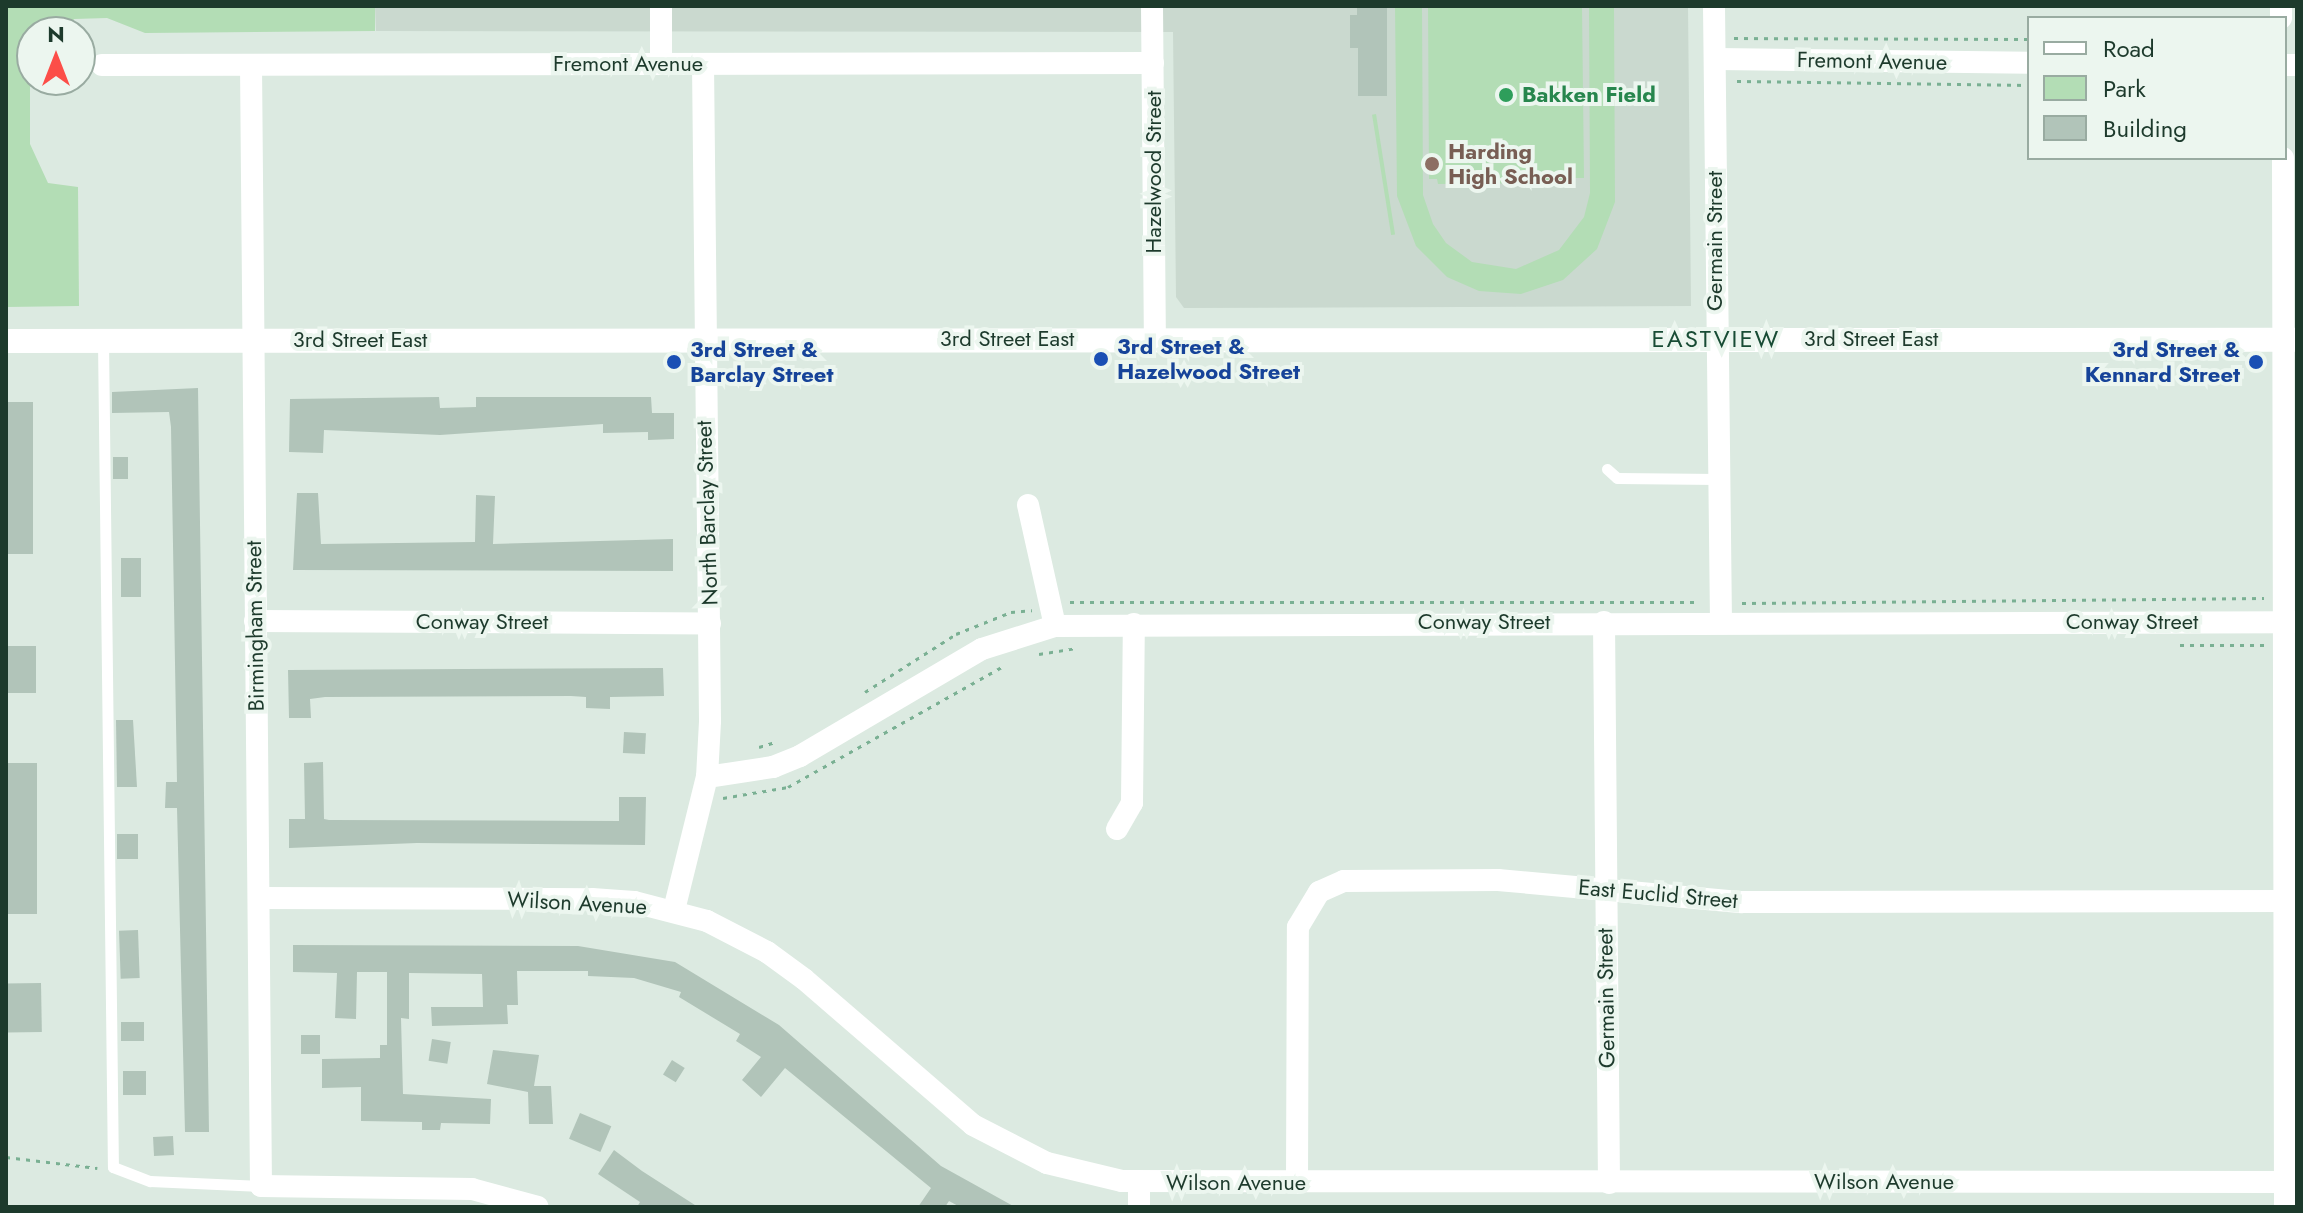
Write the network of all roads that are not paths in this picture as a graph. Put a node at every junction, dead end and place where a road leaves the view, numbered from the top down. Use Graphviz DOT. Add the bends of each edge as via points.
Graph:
graph roads {
  1 [pos="661,6"];
  2 [pos="1152,6"];
  3 [pos="1714,6"];
  4 [pos="1716,59"];
  5 [pos="1153,63"];
  6 [pos="2027,63"];
  7 [pos="661,64"];
  8 [pos="703,64"];
  9 [pos="102,65"];
  10 [pos="251,65"];
  11 [pos="2283,160"];
  12 [pos="702,338"];
  13 [pos="1155,339"];
  14 [pos="1716,339"];
  15 [pos="2290,340"];
  16 [pos="6,341"];
  17 [pos="103,341"];
  18 [pos="252,341"];
  19 [pos="1607,469"];
  20 [pos="1718,479"];
  21 [pos="1028,505"];
  22 [pos="255,621"];
  23 [pos="1721,621"];
  24 [pos="1604,622"];
  25 [pos="2292,622"];
  26 [pos="710,623"];
  27 [pos="1134,624"];
  28 [pos="1055,626"];
  29 [pos="714,786"];
  30 [pos="1117,829"];
  31 [pos="1604,890"];
  32 [pos="260,898"];
  33 [pos="2291,901"];
  34 [pos="674,910"];
  35 [pos="2291,1182"];
  36 [pos="1139,1183"];
  37 [pos="1297,1183"];
  38 [pos="1609,1183"];
  39 [pos="261,1186"];
  40 [pos="538,1207"];
  41 [pos="1139,1207"];
  42 [pos="2285,1207"];
  1 -- 7 [label="street"];
  2 -- 5 [label="street, Hazelwood Street"];
  3 -- 4 [label="street, Germain Street"];
  4 -- 6 [label="street, Fremont Avenue"];
  4 -- 14 [label="street, Germain Street"];
  5 -- 8 [label="street, Fremont Avenue"];
  5 -- 13 [label="street, Hazelwood Street"];
  7 -- 8 [label="street, Fremont Avenue"];
  7 -- 10 [label="street, Fremont Avenue"];
  8 -- 12 [label="street, North Barclay Street"];
  9 -- 10 [label="street, Fremont Avenue"];
  10 -- 18 [label="street, Birmingham Street"];
  11 -- 15 [label="street"];
  12 -- 13 [label="street, 3rd Street East"];
  12 -- 18 [label="street, 3rd Street East"];
  12 -- 26 [label="street, North Barclay Street"];
  13 -- 14 [label="street, 3rd Street East"];
  14 -- 15 [label="street, 3rd Street East"];
  14 -- 20 [label="street, Germain Street"];
  15 -- 25 [label="street"];
  16 -- 17 [label="street, 3rd Street East"];
  17 -- 18 [label="street, 3rd Street East"];
  17 -- 39 [label="lane" via="113,1167 150,1181"];
  18 -- 22 [label="street, Birmingham Street"];
  19 -- 20 [label="lane" via="1617,478"];
  20 -- 23 [label="street, Germain Street"];
  21 -- 28 [label="street"];
  22 -- 26 [label="street, Conway Street"];
  22 -- 32 [label="street, Birmingham Street"];
  23 -- 24 [label="street, Conway Street"];
  23 -- 25 [label="street, Conway Street"];
  24 -- 27 [label="street, Conway Street"];
  24 -- 31 [label="street, Germain Street"];
  25 -- 33 [label="street"];
  26 -- 29 [label="street, North Barclay Street"];
  27 -- 28 [label="street, Conway Street"];
  27 -- 30 [label="street" via="1132,803"];
  28 -- 29 [label="street, Conway Street" via="982,649 800,756"];
  29 -- 34 [label="street, North Barclay Street"];
  31 -- 33 [label="street, East Euclid Street" via="1742,902"];
  31 -- 37 [label="street, East Euclid Street" via="1498,880 1356,881 1319,892 1298,927"];
  31 -- 38 [label="street, Germain Street"];
  32 -- 34 [label="street, Wilson Avenue" via="592,899"];
  32 -- 39 [label="street, Birmingham Street"];
  33 -- 35 [label="street"];
  34 -- 36 [label="street, Wilson Avenue" via="767,952 943,1103 996,1139 1047,1163"];
  35 -- 38 [label="street, Wilson Avenue"];
  35 -- 42 [label="street"];
  36 -- 37 [label="street, Wilson Avenue"];
  36 -- 41 [label="street"];
  37 -- 38 [label="street, Wilson Avenue"];
  39 -- 40 [label="street" via="449,1187"];
}
